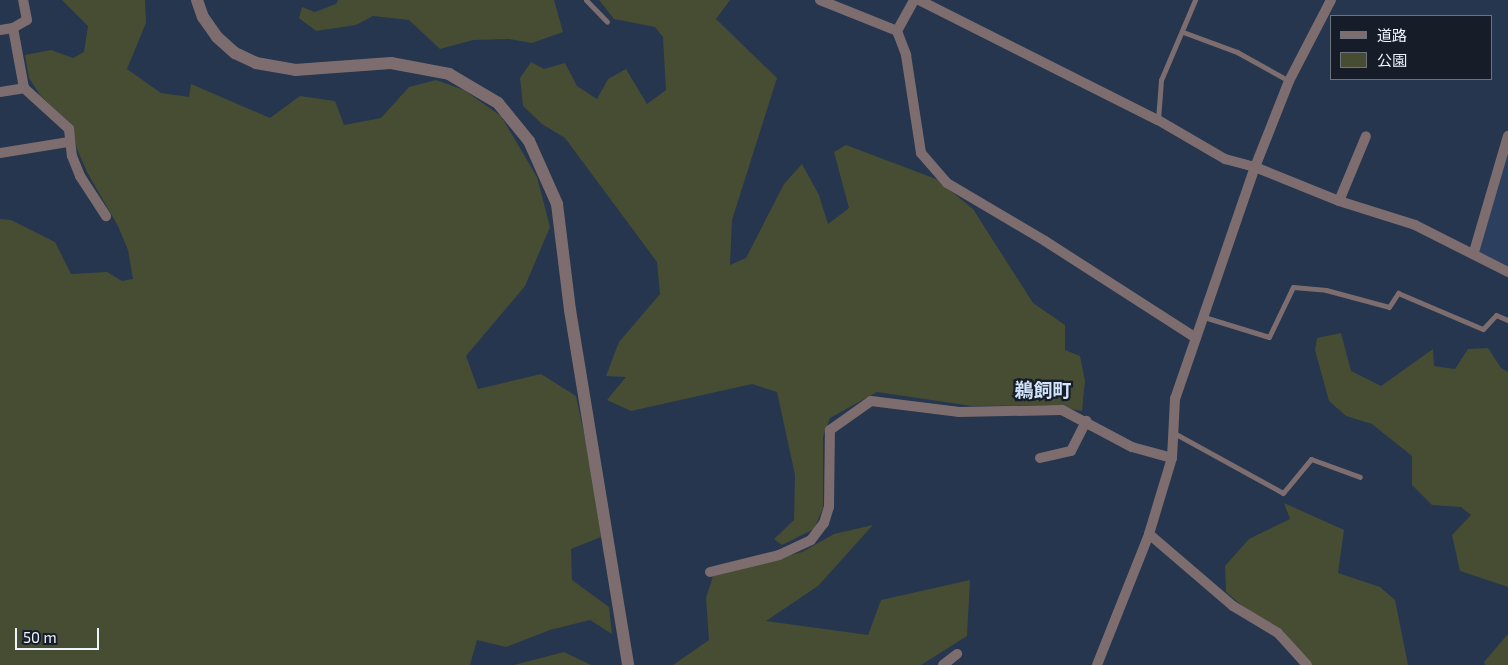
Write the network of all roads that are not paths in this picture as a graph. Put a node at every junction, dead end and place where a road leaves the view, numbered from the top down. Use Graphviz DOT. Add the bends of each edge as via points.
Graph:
graph roads {
  1 [pos="23,0"];
  2 [pos="198,0"];
  3 [pos="586,0"];
  4 [pos="820,0"];
  5 [pos="914,0"];
  6 [pos="919,0"];
  7 [pos="1195,0"];
  8 [pos="1331,0"];
  9 [pos="935,4"];
  10 [pos="607,22"];
  11 [pos="13,28"];
  12 [pos="0,30"];
  13 [pos="896,31"];
  14 [pos="1183,32"];
  15 [pos="1289,81"];
  16 [pos="24,88"];
  17 [pos="0,92"];
  18 [pos="1158,120"];
  19 [pos="1366,136"];
  20 [pos="1508,136"];
  21 [pos="69,142"];
  22 [pos="0,153"];
  23 [pos="1255,167"];
  24 [pos="1339,201"];
  25 [pos="106,216"];
  26 [pos="1474,252"];
  27 [pos="1508,272"];
  28 [pos="1203,316"];
  29 [pos="1508,320"];
  30 [pos="1196,338"];
  31 [pos="1086,421"];
  32 [pos="1174,433"];
  33 [pos="1040,458"];
  34 [pos="1172,458"];
  35 [pos="1360,477"];
  36 [pos="1149,534"];
  37 [pos="710,572"];
  38 [pos="956,654"];
  39 [pos="628,665"];
  40 [pos="943,665"];
  41 [pos="1097,665"];
  42 [pos="1306,665"];
  1 -- 11 [label="street" via="27,20"];
  2 -- 39 [label="street" via="203,16 217,37 235,53 256,63 296,70 391,64 449,74 498,103 529,141 557,204 570,310"];
  3 -- 10 [label="lane"];
  4 -- 13 [label="street"];
  5 -- 13 [label="street"];
  6 -- 9 [label="street"];
  7 -- 14 [label="lane"];
  8 -- 15 [label="street"];
  9 -- 18 [label="street"];
  11 -- 12 [label="street"];
  11 -- 16 [label="street"];
  13 -- 30 [label="street" via="906,54 921,153 947,182"];
  14 -- 15 [label="lane" via="1237,52"];
  14 -- 18 [label="lane" via="1161,80"];
  15 -- 23 [label="street"];
  16 -- 17 [label="street"];
  16 -- 21 [label="street" via="69,129"];
  18 -- 23 [label="street" via="1225,159"];
  19 -- 24 [label="street"];
  20 -- 26 [label="street"];
  21 -- 22 [label="street"];
  21 -- 25 [label="street" via="80,176"];
  23 -- 24 [label="street"];
  23 -- 28 [label="street"];
  24 -- 26 [label="street" via="1415,225"];
  26 -- 27 [label="street"];
  28 -- 29 [label="lane" via="1269,337 1293,287 1326,290 1389,307 1398,293 1483,329 1496,314"];
  28 -- 30 [label="street"];
  30 -- 32 [label="street" via="1175,398"];
  31 -- 33 [label="street" via="1071,451"];
  31 -- 34 [label="street" via="1132,447"];
  31 -- 37 [label="street" via="1062,410 959,412 871,401 830,430 829,506 824,523 811,540 779,555"];
  32 -- 34 [label="street"];
  32 -- 35 [label="lane" via="1283,493 1311,458"];
  34 -- 36 [label="street"];
  36 -- 41 [label="street"];
  36 -- 42 [label="street" via="1233,606 1278,633"];
  38 -- 40 [label="street"];
}
